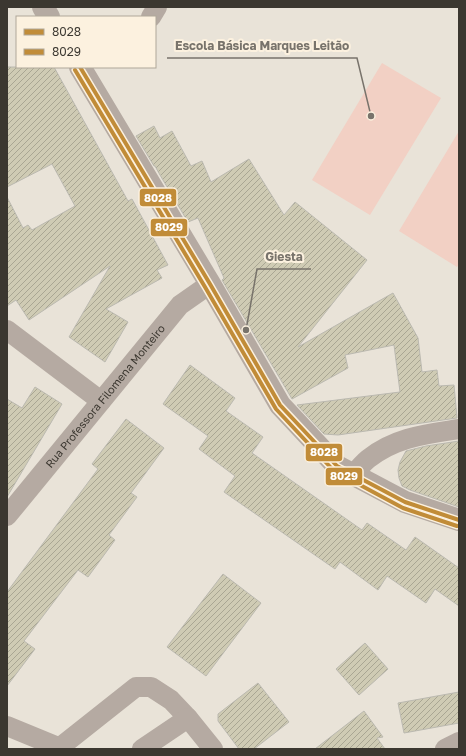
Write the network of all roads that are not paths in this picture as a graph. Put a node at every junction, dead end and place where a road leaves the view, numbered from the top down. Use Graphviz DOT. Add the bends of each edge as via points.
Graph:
graph roads {
  1 [pos="43,7"];
  2 [pos="157,7"];
  3 [pos="48,16"];
  4 [pos="152,16"];
  5 [pos="85,69"];
  6 [pos="210,284"];
  7 [pos="7,330"];
  8 [pos="101,401"];
  9 [pos="459,429"];
  10 [pos="353,474"];
  11 [pos="9,511"];
  12 [pos="459,520"];
  13 [pos="188,718"];
  14 [pos="7,726"];
  15 [pos="459,742"];
  16 [pos="61,748"];
  17 [pos="142,749"];
  18 [pos="213,749"];
  19 [pos="444,749"];
  1 -- 3 [label="street"];
  2 -- 4 [label="street"];
  5 -- 6 [label="street"];
  6 -- 8 [label="street, Rua Professora Filomena Monteiro" via="180,305"];
  6 -- 10 [label="street" via="280,405 337,466"];
  7 -- 8 [label="street"];
  8 -- 11 [label="street, Rua Professora Filomena Monteiro"];
  9 -- 10 [label="street" via="418,435 387,447 368,459"];
  10 -- 12 [label="street" via="405,502"];
  13 -- 16 [label="street" via="171,700 152,687 136,687"];
  13 -- 17 [label="street"];
  13 -- 18 [label="street"];
  14 -- 16 [label="street"];
  15 -- 19 [label="street"];
}
